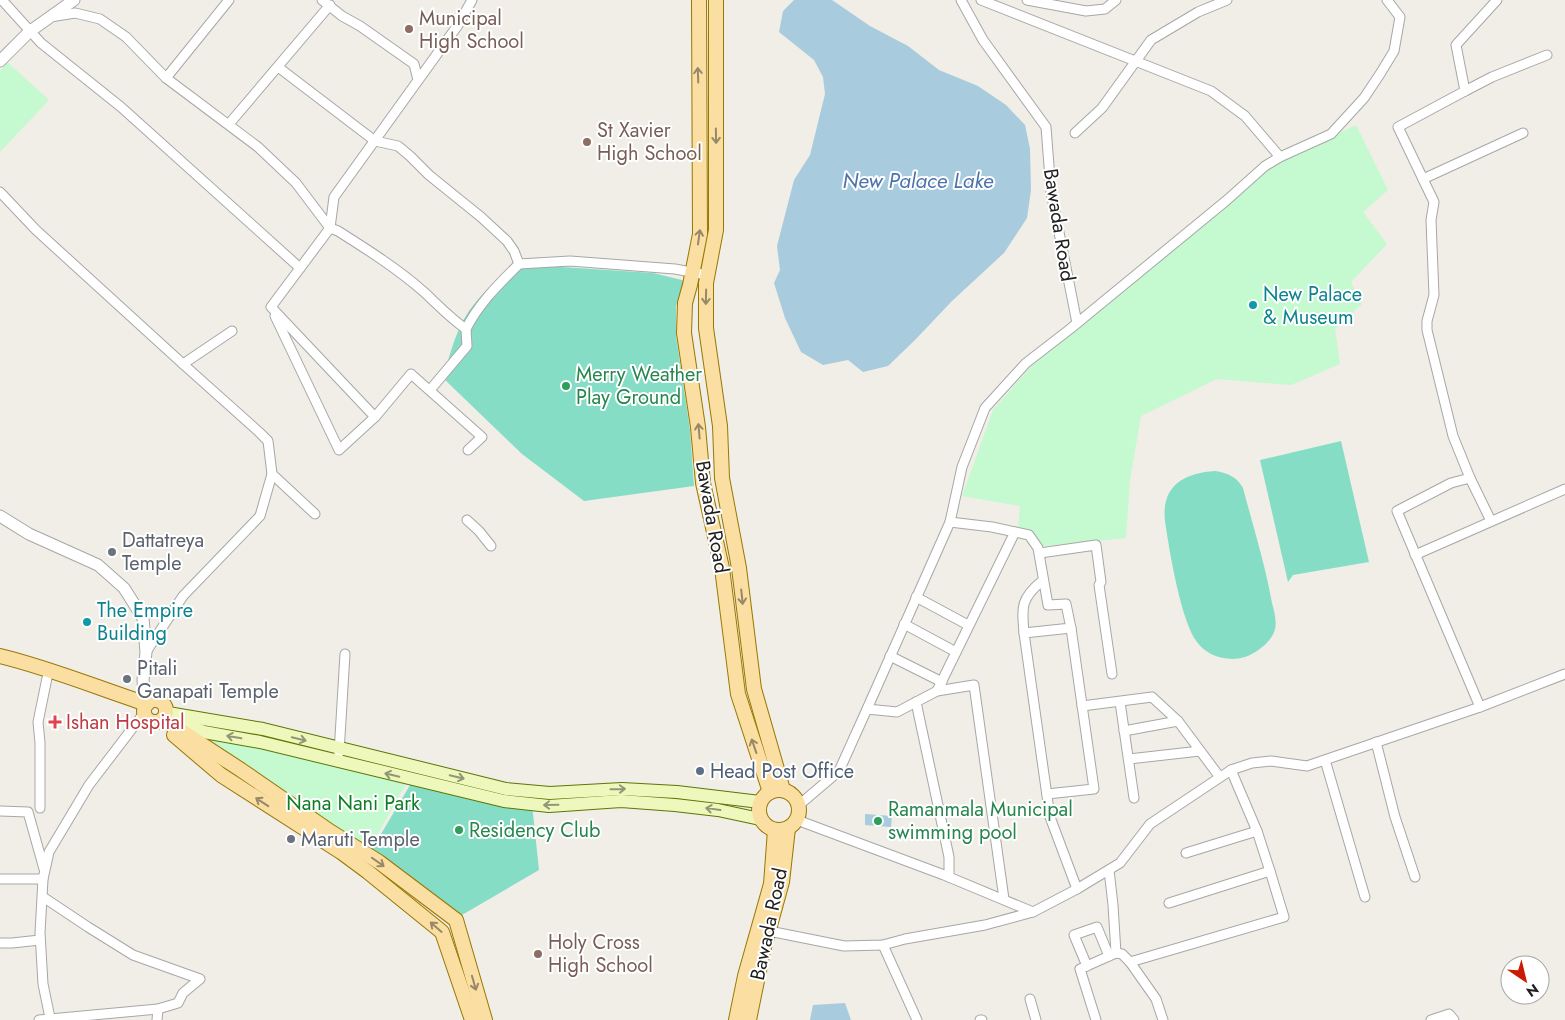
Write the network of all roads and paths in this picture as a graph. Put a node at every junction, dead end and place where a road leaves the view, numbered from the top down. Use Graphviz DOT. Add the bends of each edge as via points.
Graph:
graph roads {
  1 [pos="2,0"];
  2 [pos="74,0"];
  3 [pos="229,0"];
  4 [pos="322,0"];
  5 [pos="472,0"];
  6 [pos="699,0"];
  7 [pos="716,0"];
  8 [pos="961,0"];
  9 [pos="981,0"];
  10 [pos="1027,0"];
  11 [pos="1116,0"];
  12 [pos="1227,0"];
  13 [pos="1386,0"];
  14 [pos="1497,0"];
  15 [pos="330,6"];
  16 [pos="49,18"];
  17 [pos="29,32"];
  18 [pos="3,54"];
  19 [pos="1547,55"];
  20 [pos="1135,62"];
  21 [pos="278,67"];
  22 [pos="166,78"];
  23 [pos="418,80"];
  24 [pos="1465,91"];
  25 [pos="229,124"];
  26 [pos="1075,133"];
  27 [pos="1523,134"];
  28 [pos="376,141"];
  29 [pos="1280,157"];
  30 [pos="1423,179"];
  31 [pos="0,192"];
  32 [pos="330,228"];
  33 [pos="519,264"];
  34 [pos="300,268"];
  35 [pos="692,272"];
  36 [pos="707,275"];
  37 [pos="271,307"];
  38 [pos="1076,324"];
  39 [pos="466,329"];
  40 [pos="232,331"];
  41 [pos="182,364"];
  42 [pos="430,390"];
  43 [pos="376,417"];
  44 [pos="468,450"];
  45 [pos="272,474"];
  46 [pos="1470,478"];
  47 [pos="1565,489"];
  48 [pos="315,514"];
  49 [pos="0,516"];
  50 [pos="467,520"];
  51 [pos="1491,521"];
  52 [pos="950,522"];
  53 [pos="1015,532"];
  54 [pos="491,546"];
  55 [pos="1040,553"];
  56 [pos="1415,555"];
  57 [pos="1042,581"];
  58 [pos="916,597"];
  59 [pos="904,624"];
  60 [pos="968,625"];
  61 [pos="1071,628"];
  62 [pos="1024,633"];
  63 [pos="146,652"];
  64 [pos="956,652"];
  65 [pos="345,654"];
  66 [pos="0,656"];
  67 [pos="890,656"];
  68 [pos="0,665"];
  69 [pos="1112,674"];
  70 [pos="1565,674"];
  71 [pos="47,678"];
  72 [pos="942,682"];
  73 [pos="937,691"];
  74 [pos="916,702"];
  75 [pos="1120,702"];
  76 [pos="1082,706"];
  77 [pos="147,707"];
  78 [pos="1480,707"];
  79 [pos="867,709"];
  80 [pos="162,718"];
  81 [pos="1178,721"];
  82 [pos="1124,731"];
  83 [pos="1376,742"];
  84 [pos="1200,751"];
  85 [pos="339,755"];
  86 [pos="1128,759"];
  87 [pos="1325,760"];
  88 [pos="1231,770"];
  89 [pos="1219,776"];
  90 [pos="771,794"];
  91 [pos="1047,794"];
  92 [pos="1134,798"];
  93 [pos="799,805"];
  94 [pos="40,808"];
  95 [pos="0,812"];
  96 [pos="760,819"];
  97 [pos="787,826"];
  98 [pos="1257,831"];
  99 [pos="1186,853"];
  100 [pos="1108,870"];
  101 [pos="1270,871"];
  102 [pos="43,875"];
  103 [pos="949,877"];
  104 [pos="1415,877"];
  105 [pos="0,879"];
  106 [pos="1077,889"];
  107 [pos="418,892"];
  108 [pos="43,897"];
  109 [pos="1365,897"];
  110 [pos="1004,899"];
  111 [pos="1168,903"];
  112 [pos="409,904"];
  113 [pos="1033,912"];
  114 [pos="769,931"];
  115 [pos="40,940"];
  116 [pos="0,942"];
  117 [pos="883,945"];
  118 [pos="1112,955"];
  119 [pos="1130,962"];
  120 [pos="1087,966"];
  121 [pos="1030,999"];
  122 [pos="158,1009"];
  123 [pos="50,1018"];
  124 [pos="39,1020"];
  125 [pos="157,1020"];
  126 [pos="472,1020"];
  127 [pos="485,1020"];
  128 [pos="736,1020"];
  129 [pos="749,1020"];
  130 [pos="917,1020"];
  131 [pos="1036,1020"];
  132 [pos="1096,1020"];
  133 [pos="1163,1020"];
  134 [pos="1431,1020"];
  135 [pos="1454,1020"];
  1 -- 17 [label="street"];
  2 -- 16 [label="street"];
  3 -- 22 [label="street"];
  4 -- 15 [label="street"];
  5 -- 23 [label="street" via="458,26"];
  35 -- 6 [label="main road, Bawada Road, one-way" via="700,234"];
  7 -- 36 [label="main road, one-way" via="716,230"];
  8 -- 38 [label="street, Bawada Road" via="983,40 1046,127 1051,192"];
  9 -- 20 [label="street"];
  10 -- 11 [label="street" via="1086,10 1105,9"];
  12 -- 20 [label="street" via="1198,12 1151,40"];
  13 -- 29 [label="street" via="1400,16 1394,51 1364,98 1331,134"];
  14 -- 24 [label="street" via="1456,46"];
  15 -- 21 [label="street"];
  15 -- 23 [label="street" via="414,64"];
  16 -- 17 [label="street"];
  16 -- 22 [label="street" via="75,13 100,19 126,36"];
  17 -- 18 [label="street"];
  17 -- 34 [label="street" via="121,107"];
  19 -- 24 [label="street"];
  20 -- 26 [label="street" via="1102,108"];
  20 -- 29 [label="street" via="1211,91 1245,116"];
  21 -- 25 [label="street"];
  21 -- 28 [label="street"];
  22 -- 25 [label="street"];
  23 -- 28 [label="street"];
  24 -- 30 [label="street" via="1398,128"];
  25 -- 32 [label="street" via="296,183"];
  27 -- 30 [label="street"];
  28 -- 32 [label="street" via="334,197"];
  28 -- 33 [label="street" via="398,146 429,176 481,217 507,241"];
  29 -- 38 [label="street" via="1265,166"];
  30 -- 46 [label="street" via="1434,202 1431,220 1434,295 1427,320 1428,330 1453,436"];
  31 -- 41 [label="street" via="36,230"];
  32 -- 34 [label="street"];
  32 -- 39 [label="street" via="388,264"];
  33 -- 35 [label="street" via="570,261"];
  33 -- 39 [label="street" via="473,314"];
  34 -- 37 [label="street"];
  35 -- 36 [label="street"];
  90 -- 35 [label="main road, Bawada Road, one-way" via="738,695 722,568 703,484 684,333 684,303"];
  36 -- 90 [label="main road, one-way" via="706,328 720,426 722,478 739,568"];
  37 -- 43 [label="street"];
  37 -- 43 [label="street" via="339,450"];
  38 -- 52 [label="street" via="1026,363 985,408 962,467"];
  39 -- 42 [label="street" via="466,346"];
  40 -- 41 [label="street"];
  41 -- 45 [label="street" via="268,441"];
  42 -- 43 [label="street" via="411,374"];
  42 -- 44 [label="street" via="482,437"];
  45 -- 48 [label="street"];
  45 -- 63 [label="street" via="260,516 183,596"];
  46 -- 51 [label="street"];
  46 -- 56 [label="street" via="1451,483 1397,511"];
  47 -- 51 [label="street"];
  49 -- 63 [label="street" via="37,538 98,565 124,588 143,618"];
  50 -- 54 [label="street"];
  51 -- 56 [label="street"];
  52 -- 53 [label="street"];
  52 -- 58 [label="street"];
  53 -- 55 [label="street" via="1029,535"];
  53 -- 60 [label="street"];
  55 -- 57 [label="street"];
  55 -- 69 [label="street" via="1096,545"];
  56 -- 78 [label="street"];
  57 -- 61 [label="street" via="1048,605 1066,604"];
  57 -- 62 [label="street" via="1022,606"];
  58 -- 59 [label="street"];
  58 -- 60 [label="street"];
  59 -- 64 [label="street"];
  59 -- 67 [label="street"];
  60 -- 64 [label="street"];
  61 -- 62 [label="street"];
  61 -- 76 [label="street"];
  62 -- 91 [label="street"];
  63 -- 77 [label="street" via="143,680"];
  64 -- 72 [label="street"];
  65 -- 85 [label="street"];
  66 -- 77 [label="main road" via="57,672"];
  67 -- 72 [label="street"];
  67 -- 79 [label="street"];
  68 -- 71 [label="main road"];
  70 -- 78 [label="street"];
  71 -- 77 [label="main road" via="98,696"];
  71 -- 94 [label="street" via="38,722"];
  72 -- 73 [label="street"];
  73 -- 74 [label="street"];
  73 -- 110 [label="street" via="974,685"];
  74 -- 79 [label="street" via="897,712"];
  74 -- 103 [label="street" via="949,857"];
  75 -- 76 [label="street"];
  75 -- 81 [label="street" via="1152,697"];
  75 -- 82 [label="street"];
  76 -- 91 [label="street" via="1094,789"];
  77 -- 80 [label="main road" via="148,720 156,722"];
  77 -- 80 [label="main road" via="162,703"];
  77 -- 102 [label="street" via="72,810 49,852"];
  78 -- 83 [label="street"];
  79 -- 93 [label="street" via="839,771"];
  80 -- 85 [label="main road" via="263,729"];
  80 -- 107 [label="main road, one-way" via="379,862"];
  112 -- 80 [label="main road, one-way" via="341,852 221,775"];
  81 -- 82 [label="street"];
  81 -- 84 [label="street"];
  82 -- 86 [label="street"];
  83 -- 87 [label="street"];
  83 -- 104 [label="street" via="1395,817"];
  84 -- 86 [label="street"];
  84 -- 89 [label="street"];
  85 -- 90 [label="main road, one-way" via="505,789 550,793 622,789"];
  96 -- 85 [label="main road, one-way" via="718,810 622,801 549,806 504,801"];
  86 -- 92 [label="street"];
  87 -- 88 [label="street" via="1306,766 1270,761"];
  87 -- 109 [label="street"];
  88 -- 89 [label="street"];
  88 -- 98 [label="street"];
  89 -- 100 [label="street" via="1150,824 1120,863"];
  90 -- 93 [label="main road" via="793,795"];
  90 -- 96 [label="main road" via="758,810"];
  91 -- 106 [label="street" via="1050,817"];
  93 -- 97 [label="main road" via="800,813"];
  95 -- 102 [label="street" via="28,812"];
  96 -- 97 [label="main road" via="765,826"];
  97 -- 103 [label="street"];
  97 -- 114 [label="main road, Bawada Road" via="782,882"];
  97 -- 128 [label="main road"];
  98 -- 99 [label="street"];
  98 -- 101 [label="street"];
  100 -- 106 [label="street"];
  100 -- 118 [label="street" via="1113,904"];
  101 -- 111 [label="street"];
  101 -- 119 [label="street" via="1284,917"];
  102 -- 105 [label="street"];
  102 -- 108 [label="street"];
  103 -- 110 [label="street"];
  106 -- 113 [label="street"];
  107 -- 112 [label="street"];
  107 -- 127 [label="main road, one-way" via="456,920"];
  108 -- 115 [label="street"];
  108 -- 122 [label="street" via="133,955 200,979 183,993 178,1003"];
  110 -- 113 [label="street"];
  126 -- 112 [label="main road, one-way" via="442,932"];
  113 -- 117 [label="street"];
  114 -- 117 [label="street" via="844,946"];
  114 -- 129 [label="main road, Bawada Road"];
  115 -- 116 [label="street"];
  115 -- 123 [label="street" via="43,984"];
  117 -- 130 [label="street"];
  118 -- 119 [label="street" via="1122,954"];
  118 -- 120 [label="street"];
  118 -- 120 [label="street" via="1097,927 1074,935"];
  119 -- 133 [label="street" via="1156,999"];
  120 -- 132 [label="street" via="1080,969"];
  121 -- 131 [label="street"];
  122 -- 123 [label="street"];
  122 -- 125 [label="street"];
  123 -- 124 [label="street"];
  134 -- 135 [label="street" via="1448,1014"];
}
